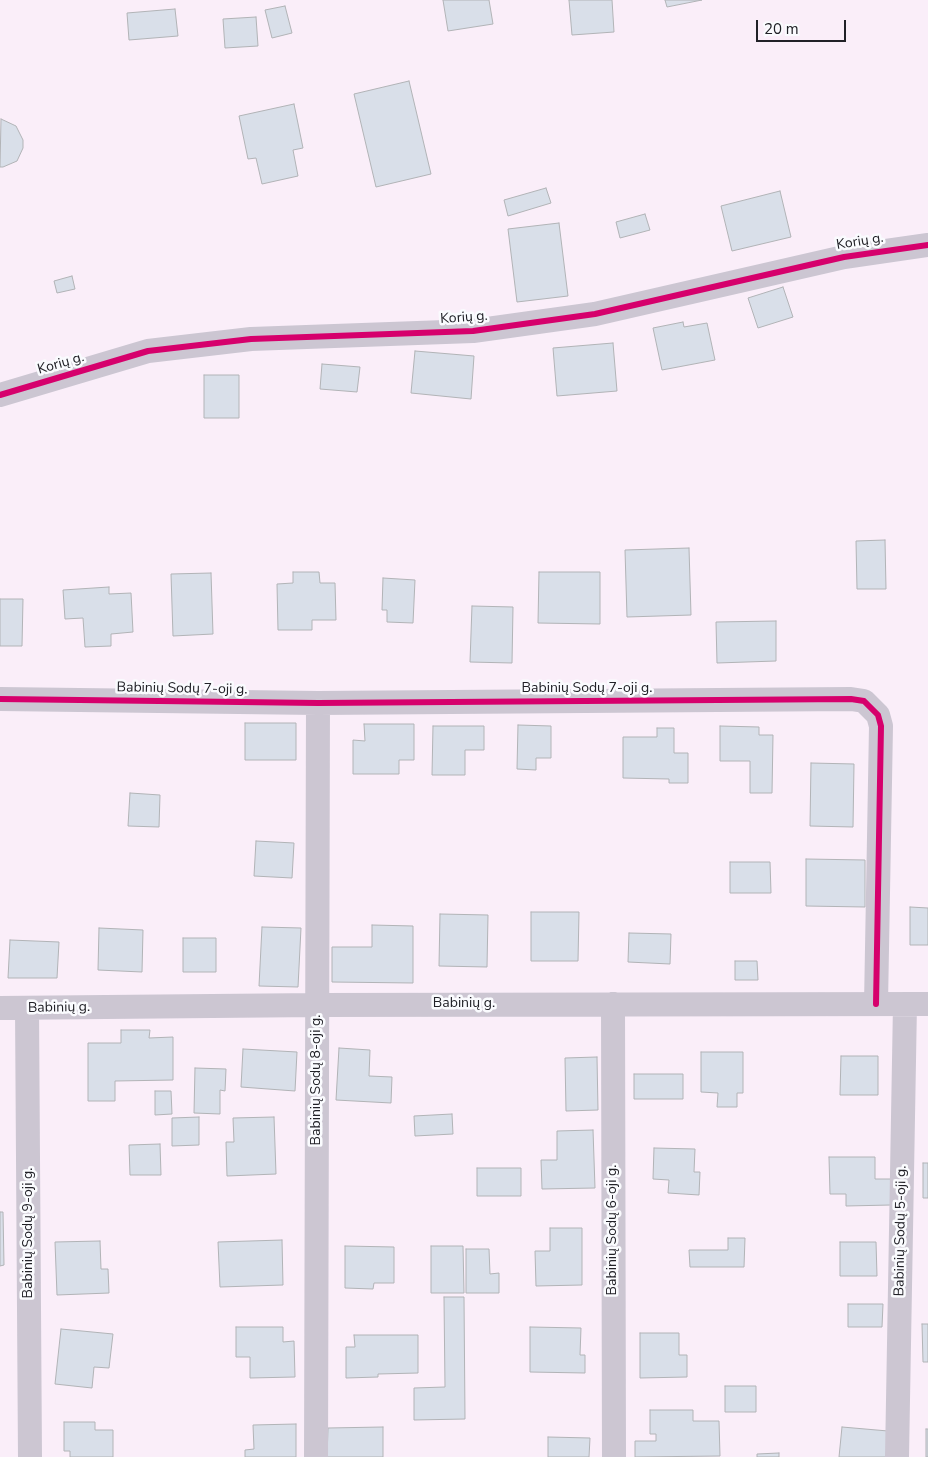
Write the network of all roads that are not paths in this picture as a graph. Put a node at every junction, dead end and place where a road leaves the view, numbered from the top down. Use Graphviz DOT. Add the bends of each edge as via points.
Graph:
graph roads {
  1 [pos="928,245"];
  2 [pos="0,395"];
  3 [pos="0,699"];
  4 [pos="318,703"];
  5 [pos="613,1004"];
  6 [pos="876,1004"];
  7 [pos="917,1004"];
  8 [pos="318,1005"];
  9 [pos="0,1008"];
  10 [pos="27,1008"];
  11 [pos="30,1457"];
  12 [pos="316,1457"];
  13 [pos="614,1457"];
  14 [pos="897,1457"];
  1 -- 2 [label="street, Korių g." via="844,257 595,314 482,330 251,339 148,351"];
  3 -- 4 [label="street, Babinių Sodų 7-oji g."];
  4 -- 6 [label="street, Babinių Sodų 7-oji g." via="864,701 878,715 881,726"];
  4 -- 8 [label="street, Babinių Sodų 8-oji g."];
  5 -- 6 [label="street, Babinių g."];
  5 -- 8 [label="street, Babinių g."];
  5 -- 13 [label="street, Babinių Sodų 6-oji g."];
  6 -- 7 [label="street, Babinių g."];
  7 -- 14 [label="street, Babinių Sodų 5-oji g."];
  8 -- 10 [label="street, Babinių g."];
  8 -- 12 [label="street, Babinių Sodų 8-oji g."];
  9 -- 10 [label="street, Babinių g."];
  10 -- 11 [label="street, Babinių Sodų 9-oji g."];
}
